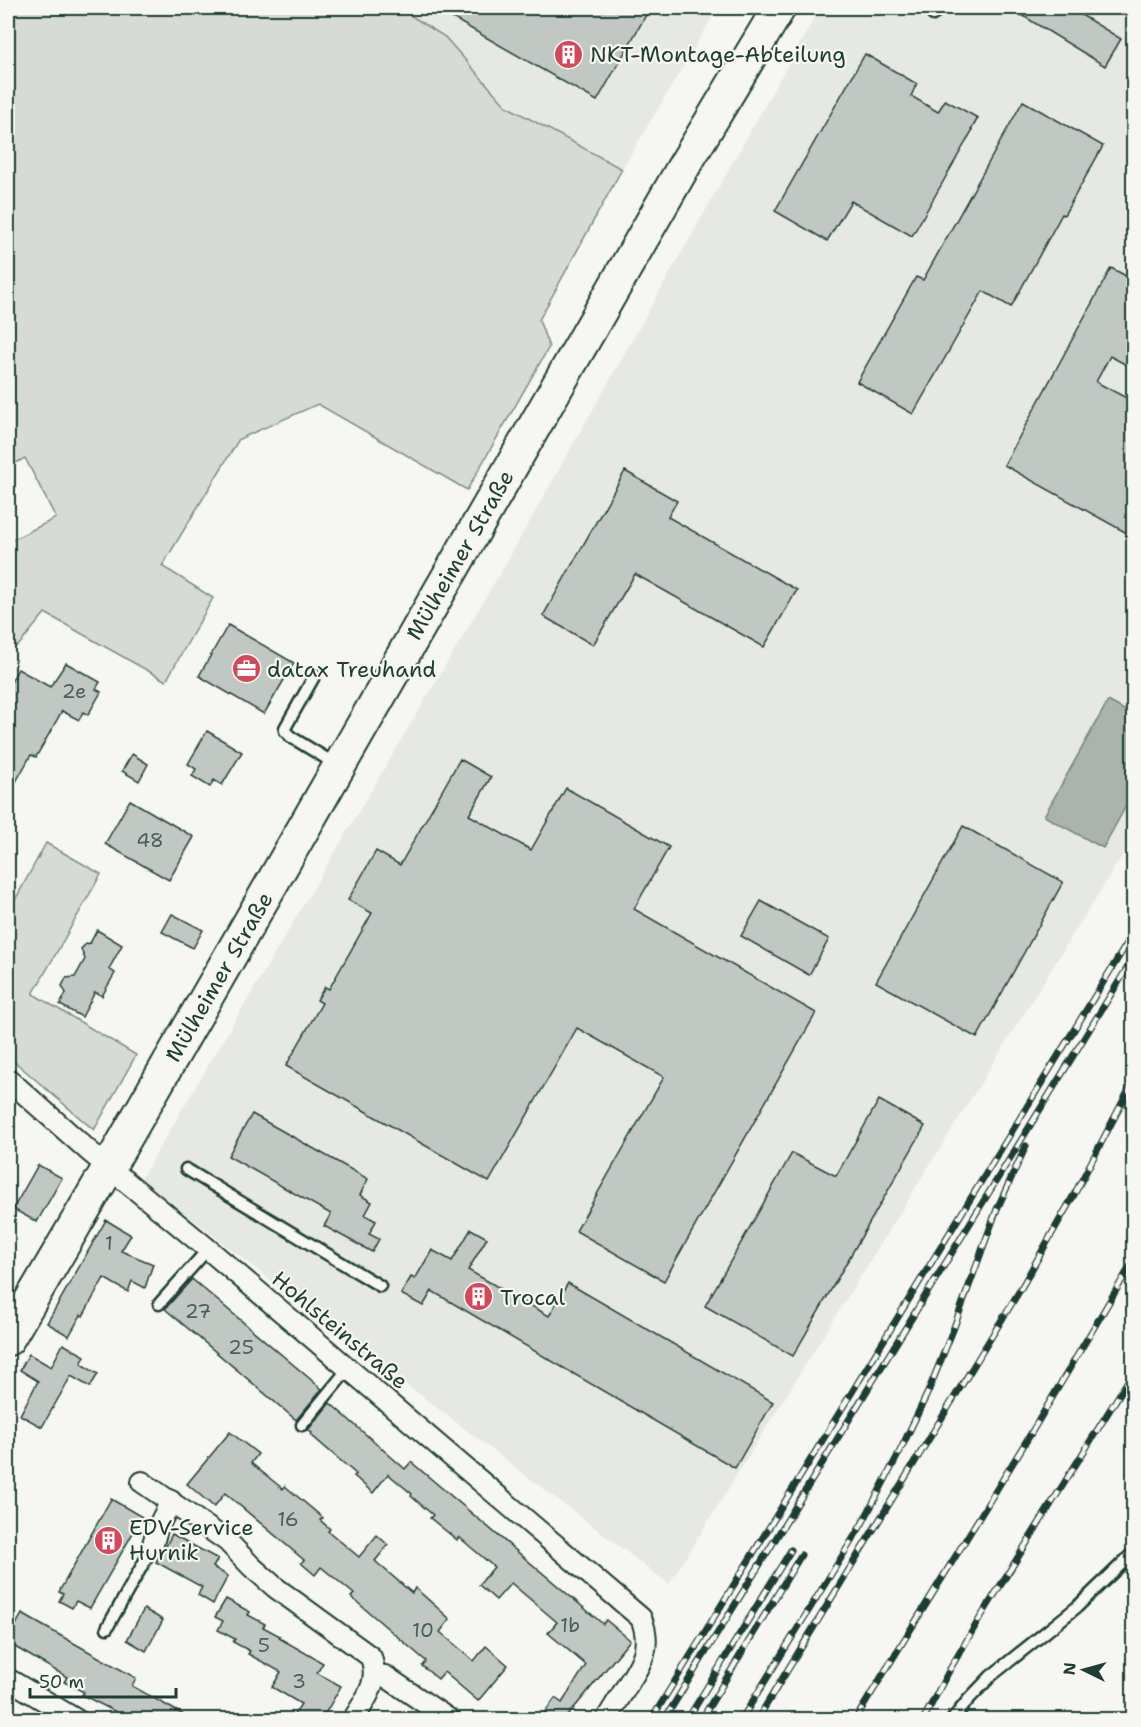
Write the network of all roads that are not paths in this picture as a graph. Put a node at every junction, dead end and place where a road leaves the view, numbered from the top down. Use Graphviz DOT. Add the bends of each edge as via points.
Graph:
graph roads {
  1 [pos="779,8"];
  2 [pos="315,675"];
  3 [pos="339,766"];
  4 [pos="8,1079"];
  5 [pos="109,1167"];
  6 [pos="186,1169"];
  7 [pos="208,1249"];
  8 [pos="380,1286"];
  9 [pos="159,1304"];
  10 [pos="8,1339"];
  11 [pos="348,1369"];
  12 [pos="302,1425"];
  13 [pos="142,1482"];
  14 [pos="171,1500"];
  15 [pos="152,1548"];
  16 [pos="1134,1552"];
  17 [pos="107,1628"];
  18 [pos="375,1675"];
  19 [pos="8,1679"];
  20 [pos="77,1719"];
  21 [pos="353,1719"];
  22 [pos="450,1719"];
  23 [pos="606,1719"];
  24 [pos="952,1719"];
  1 -- 3 [label="main road, Mülheimer Straße" via="675,181"];
  2 -- 3 [label="lane" via="285,731"];
  3 -- 5 [label="main road, Mülheimer Straße"];
  4 -- 5 [label="street, Hohlsteinstraße"];
  5 -- 7 [label="street, Hohlsteinstraße"];
  5 -- 10 [label="main road, Mülheimer Straße"];
  6 -- 8 [label="lane"];
  7 -- 9 [label="lane"];
  7 -- 11 [label="street, Hohlsteinstraße"];
  11 -- 12 [label="lane"];
  11 -- 23 [label="street, Hohlsteinstraße" via="641,1618 647,1638 642,1661"];
  13 -- 14 [label="street"];
  14 -- 15 [label="street"];
  14 -- 18 [label="street" via="227,1541 276,1588 371,1657"];
  15 -- 17 [label="lane"];
  16 -- 24 [label="lane" via="1077,1607 991,1676"];
  18 -- 21 [label="street" via="374,1684"];
  18 -- 22 [label="street" via="385,1676"];
  19 -- 20 [label="street"];
}
